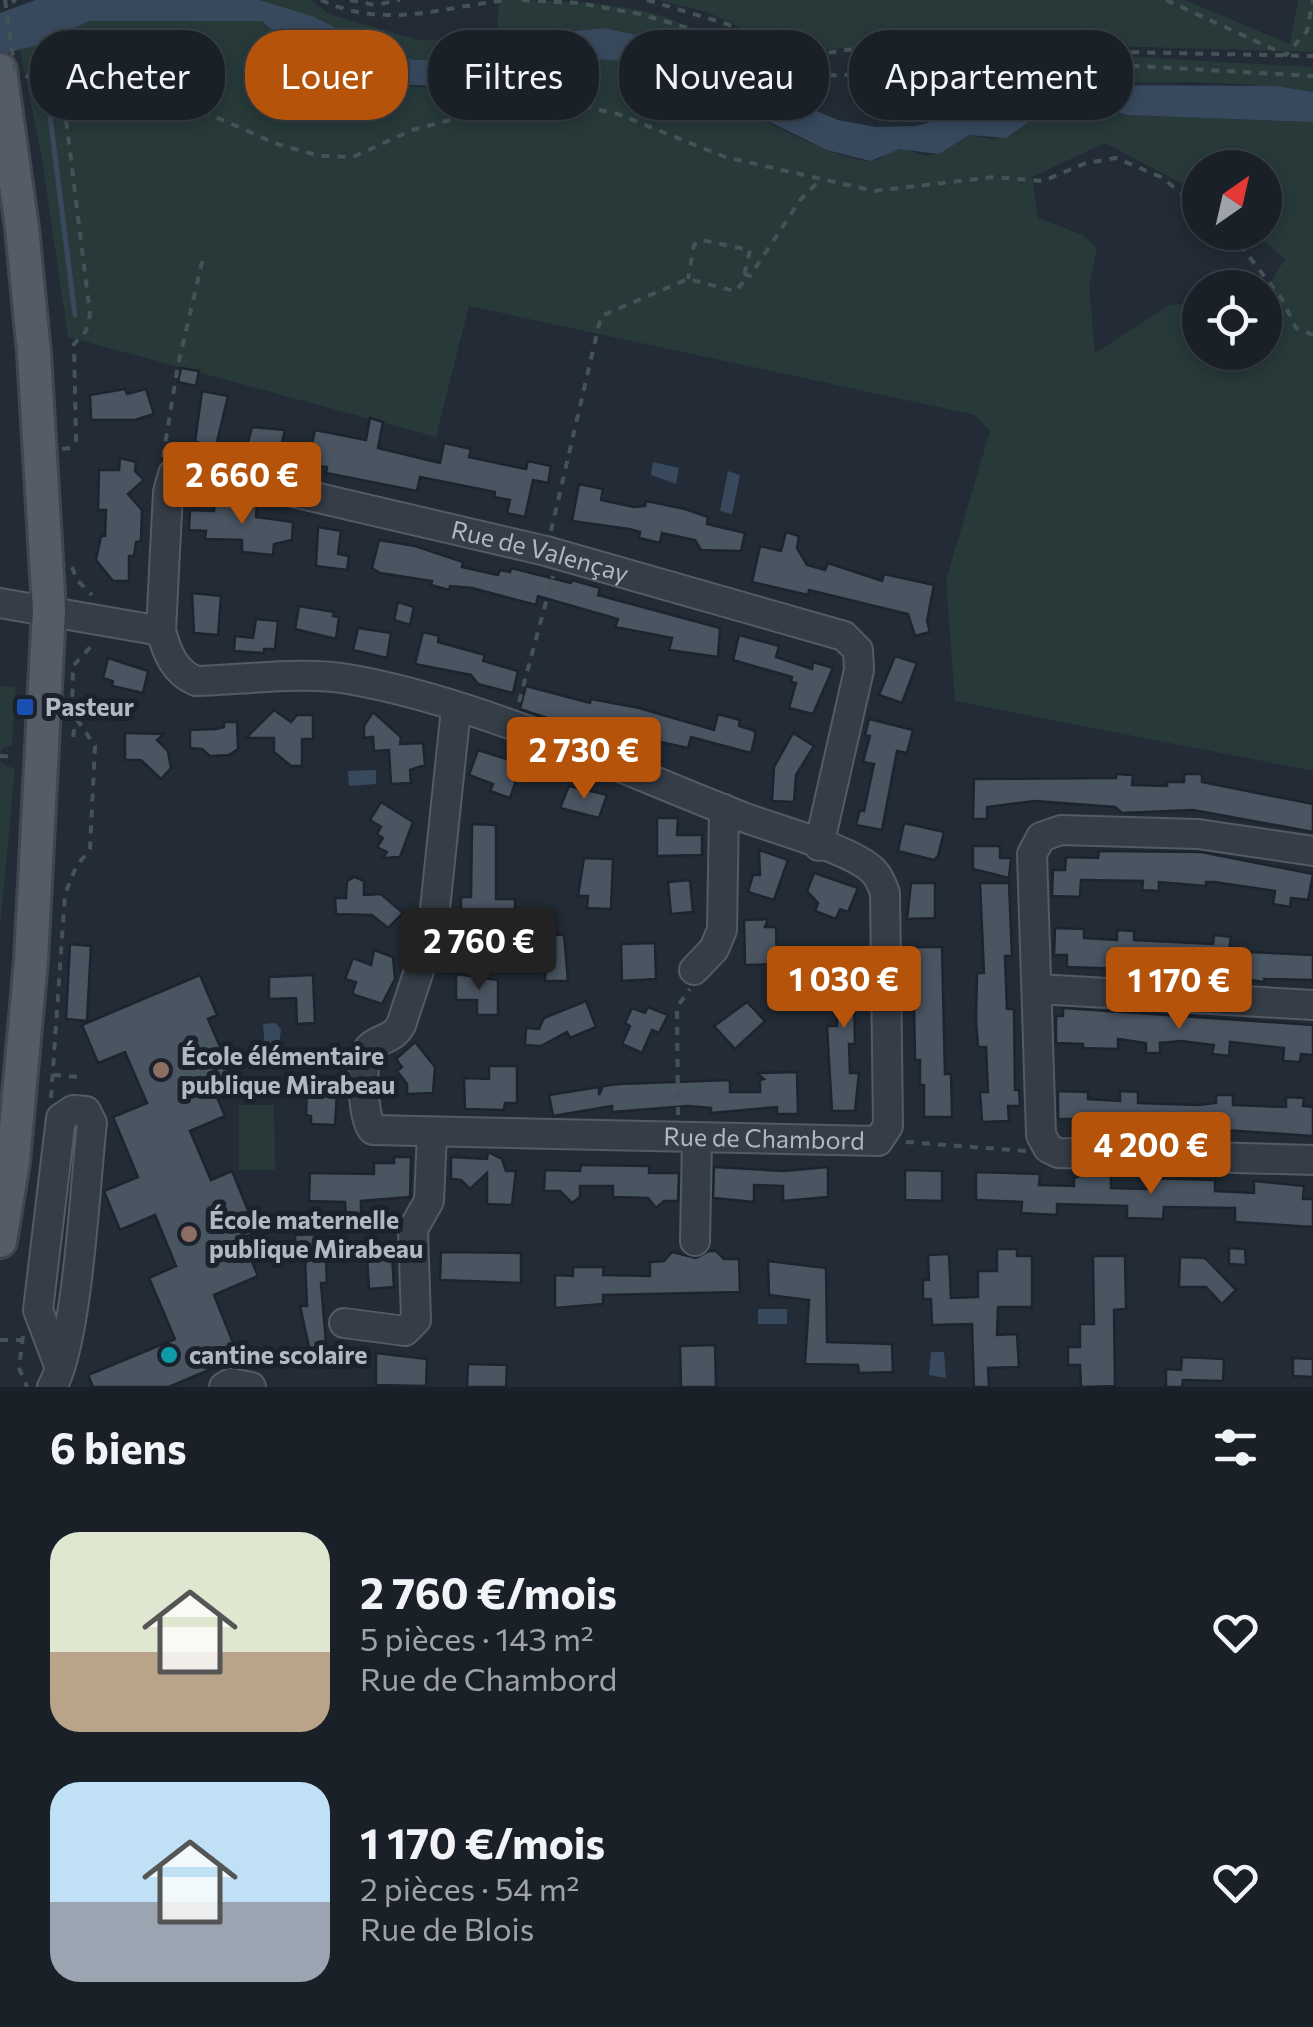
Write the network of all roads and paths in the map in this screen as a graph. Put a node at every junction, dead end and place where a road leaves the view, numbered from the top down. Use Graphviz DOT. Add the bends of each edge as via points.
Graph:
graph roads {
  1 [pos="4,0"];
  2 [pos="322,0"];
  3 [pos="350,0"];
  4 [pos="400,0"];
  5 [pos="508,0"];
  6 [pos="522,0"];
  7 [pos="647,0"];
  8 [pos="1166,0"];
  9 [pos="1313,0"];
  10 [pos="1286,55"];
  11 [pos="1313,56"];
  12 [pos="8,74"];
  13 [pos="1313,76"];
  14 [pos="66,120"];
  15 [pos="222,120"];
  16 [pos="820,180"];
  17 [pos="1182,194"];
  18 [pos="1244,250"];
  19 [pos="203,258"];
  20 [pos="744,274"];
  21 [pos="688,279"];
  22 [pos="1313,335"];
  23 [pos="62,449"];
  24 [pos="173,474"];
  25 [pos="553,552"];
  26 [pos="0,604"];
  27 [pos="49,610"];
  28 [pos="160,631"];
  29 [pos="456,709"];
  30 [pos="76,720"];
  31 [pos="512,726"];
  32 [pos="73,737"];
  33 [pos="724,810"];
  34 [pos="819,846"];
  35 [pos="1313,851"];
  36 [pos="694,970"];
  37 [pos="1038,989"];
  38 [pos="1313,1006"];
  39 [pos="53,1075"];
  40 [pos="80,1077"];
  41 [pos="432,1134"];
  42 [pos="688,1138"];
  43 [pos="882,1138"];
  44 [pos="1048,1148"];
  45 [pos="1313,1160"];
  46 [pos="0,1241"];
  47 [pos="695,1241"];
  48 [pos="344,1323"];
  49 [pos="45,1328"];
  50 [pos="0,1340"];
  51 [pos="56,1378"];
  52 [pos="27,1387"];
  53 [pos="224,1387"];
  54 [pos="250,1387"];
  1 -- 12 [label="path, bridge"];
  2 -- 5 [label="path" via="379,18"];
  3 -- 4 [label="path"];
  6 -- 13 [label="path" via="640,14 801,76 1014,59"];
  7 -- 10 [label="path" via="806,56 874,46 1032,41 1124,52"];
  8 -- 10 [label="path"];
  9 -- 10 [label="path" via="1307,31"];
  10 -- 11 [label="path"];
  12 -- 27 [label="main road"];
  14 -- 23 [label="path" via="90,314 74,344 76,440"];
  15 -- 16 [label="path" via="320,156 353,156 412,130 515,103 556,100 618,114 725,158"];
  16 -- 17 [label="path" via="874,191 994,177 1043,180 1116,158"];
  16 -- 20 [label="path" via="750,276"];
  18 -- 22 [label="path" via="1296,328"];
  19 -- 24 [label="path" via="162,454"];
  20 -- 21 [label="path" via="735,291"];
  20 -- 21 [label="path" via="750,250 702,240 694,245"];
  21 -- 25 [label="path" via="601,316"];
  24 -- 25 [label="street, Rue de Valençay" via="194,469"];
  24 -- 28 [label="street"];
  25 -- 31 [label="path"];
  25 -- 34 [label="street, Rue de Valençay" via="852,642 859,670"];
  26 -- 27 [label="street"];
  27 -- 28 [label="street"];
  27 -- 46 [label="main road" via="25,1038"];
  28 -- 29 [label="street, Rue de Chambord" via="182,676 196,681 346,678"];
  29 -- 31 [label="street, Rue de Chambord"];
  29 -- 41 [label="street, Rue de Chambord" via="432,928 401,1025 365,1055 369,1127"];
  30 -- 32 [label="path"];
  31 -- 33 [label="street, Rue de Chambord"];
  33 -- 34 [label="street, Rue de Chambord"];
  33 -- 36 [label="street" via="722,930"];
  34 -- 43 [label="street, Rue de Chambord" via="870,868 885,893 888,1126"];
  35 -- 37 [label="street" via="1198,834 1045,833 1032,854"];
  36 -- 42 [label="path" via="689,993 677,1006"];
  37 -- 38 [label="street"];
  37 -- 44 [label="street" via="1041,1136"];
  39 -- 40 [label="path"];
  41 -- 42 [label="street, Rue de Chambord"];
  41 -- 48 [label="street" via="428,1200 413,1230 414,1324 405,1331"];
  42 -- 43 [label="street, Rue de Chambord" via="865,1144"];
  42 -- 47 [label="street"];
  43 -- 44 [label="path" via="957,1148"];
  44 -- 45 [label="street"];
  49 -- 49 [label="street" via="92,1123 86,1111 61,1118 38,1310"];
  49 -- 50 [label="path"];
  49 -- 51 [label="street"];
  49 -- 52 [label="path" via="19,1368"];
  53 -- 54 [label="street"];
}
